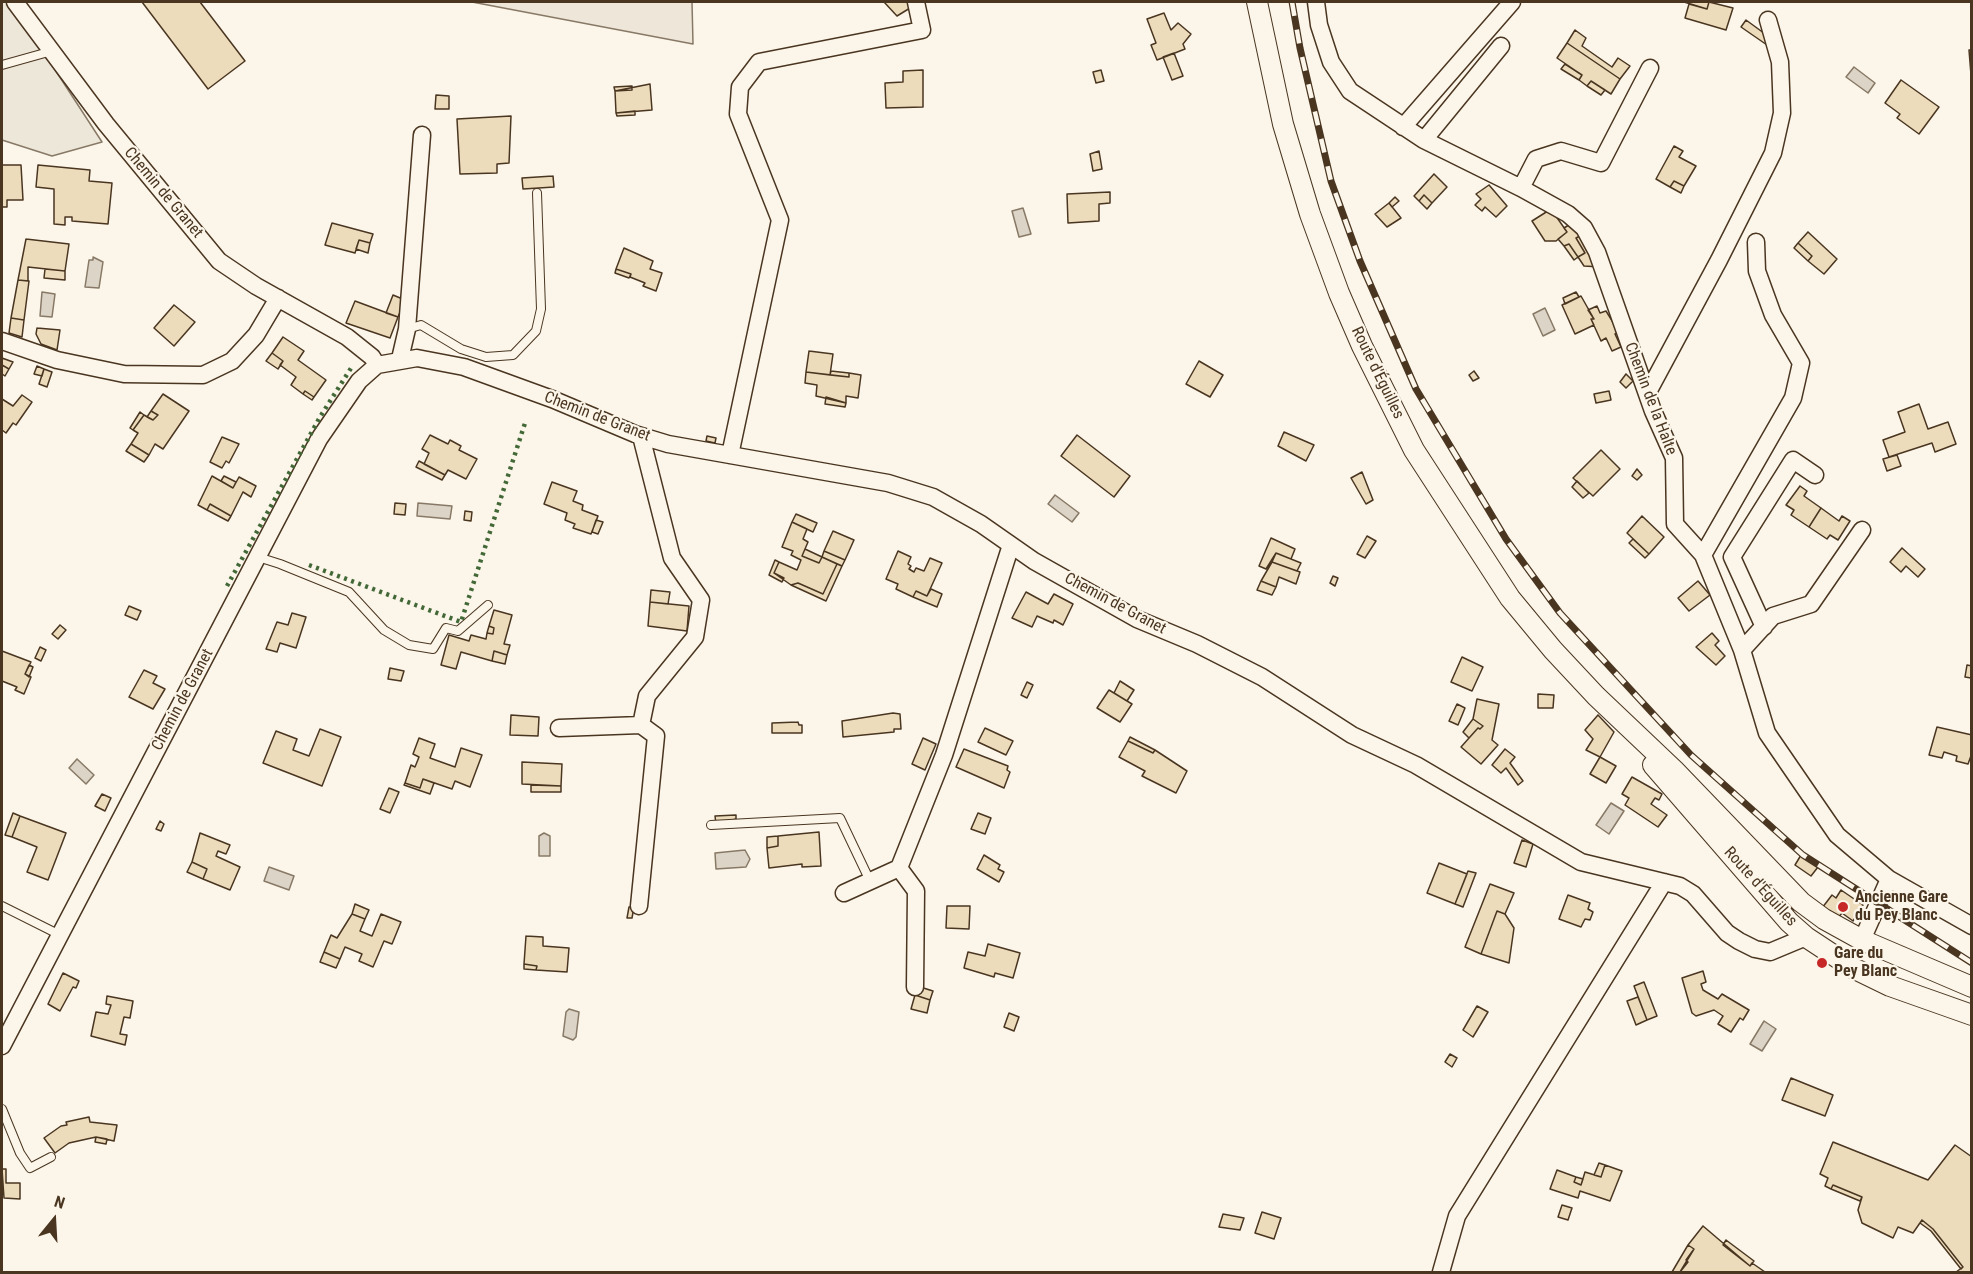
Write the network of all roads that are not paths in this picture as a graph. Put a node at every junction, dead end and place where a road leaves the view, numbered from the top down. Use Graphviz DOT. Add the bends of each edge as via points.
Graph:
graph roads {
  1 [pos="15,2"];
  2 [pos="916,2"];
  3 [pos="1257,2"];
  4 [pos="1316,2"];
  5 [pos="1512,2"];
  6 [pos="1768,20"];
  7 [pos="1502,46"];
  8 [pos="53,51"];
  9 [pos="2,65"];
  10 [pos="1650,68"];
  11 [pos="1403,127"];
  12 [pos="422,135"];
  13 [pos="1424,140"];
  14 [pos="1521,188"];
  15 [pos="537,193"];
  16 [pos="1756,242"];
  17 [pos="278,298"];
  18 [pos="407,329"];
  19 [pos="2,341"];
  20 [pos="400,359"];
  21 [pos="377,365"];
  22 [pos="1647,394"];
  23 [pos="641,436"];
  24 [pos="730,455"];
  25 [pos="1815,475"];
  26 [pos="1862,530"];
  27 [pos="1011,544"];
  28 [pos="1703,555"];
  29 [pos="258,557"];
  30 [pos="488,605"];
  31 [pos="1764,627"];
  32 [pos="1742,650"];
  33 [pos="1596,696"];
  34 [pos="641,725"];
  35 [pos="559,728"];
  36 [pos="711,825"];
  37 [pos="899,868"];
  38 [pos="1889,879"];
  39 [pos="870,881"];
  40 [pos="1664,882"];
  41 [pos="844,892"];
  42 [pos="2,906"];
  43 [pos="639,906"];
  44 [pos="1820,917"];
  45 [pos="1971,926"];
  46 [pos="58,933"];
  47 [pos="1806,936"];
  48 [pos="1862,940"];
  49 [pos="1853,968"];
  50 [pos="915,987"];
  51 [pos="1971,987"];
  52 [pos="1971,1015"];
  53 [pos="2,1046"];
  54 [pos="2,1109"];
  55 [pos="51,1157"];
  56 [pos="1441,1272"];
  1 -- 8 [label="street, Chemin de Granet"];
  2 -- 24 [label="street" via="922,30 759,62 740,87 738,114 780,220"];
  3 -- 33 [label="street, Route d'Éguilles" via="1274,87 1307,202 1362,346 1414,450 1477,550 1553,650"];
  4 -- 11 [label="street, Chemin de la Halte" via="1331,63 1350,91"];
  5 -- 11 [label="street"];
  6 -- 22 [label="street" via="1780,62 1782,113 1773,153"];
  7 -- 13 [label="street"];
  8 -- 9 [label="lane"];
  8 -- 17 [label="street, Chemin de Granet" via="106,124 219,261"];
  10 -- 14 [label="street" via="1601,163 1561,151 1536,159"];
  11 -- 13 [label="street, Chemin de la Halte"];
  12 -- 18 [label="street"];
  13 -- 14 [label="street, Chemin de la Halte"];
  14 -- 22 [label="street, Chemin de la Halte" via="1568,214 1584,228 1597,252"];
  15 -- 18 [label="lane" via="541,309 536,332 513,355 486,357 461,349 422,325"];
  16 -- 28 [label="street" via="1757,272 1773,315 1801,363 1793,398"];
  17 -- 19 [label="street" via="256,335 232,361 203,375 124,374 57,360"];
  17 -- 21 [label="street, Chemin de Granet" via="347,337"];
  18 -- 20 [label="street"];
  20 -- 21 [label="street, Chemin de Granet"];
  20 -- 23 [label="street, Chemin de Granet" via="417,358 464,367"];
  21 -- 29 [label="street, Chemin de Granet" via="359,381 319,439"];
  22 -- 28 [label="street, Chemin de la Halte" via="1674,458 1675,524"];
  23 -- 24 [label="street, Chemin de Granet"];
  23 -- 34 [label="street" via="672,558 701,600 695,637 647,696"];
  24 -- 27 [label="street, Chemin de Granet" via="888,483 933,497"];
  25 -- 31 [label="street" via="1793,460 1732,557"];
  26 -- 31 [label="street" via="1811,604 1773,616"];
  27 -- 37 [label="street" via="944,755"];
  27 -- 40 [label="street, Chemin de Granet" via="1137,619 1262,677 1352,735 1416,765 1581,862"];
  28 -- 32 [label="street, Chemin de la Halte"];
  29 -- 30 [label="lane" via="349,592 384,630 409,645 433,649 446,628 458,631"];
  29 -- 46 [label="street, Chemin de Granet"];
  31 -- 32 [label="street"];
  32 -- 38 [label="street, Chemin de la Halte" via="1767,733 1837,834"];
  33 -- 44 [label="street, Route d'Éguilles"];
  33 -- 47 [label="street, Route d'Éguilles" via="1691,810 1789,922"];
  34 -- 35 [label="street"];
  34 -- 43 [label="street" via="656,736"];
  36 -- 39 [label="lane" via="840,818"];
  37 -- 39 [label="street"];
  37 -- 50 [label="street" via="916,891"];
  38 -- 45 [label="street, Chemin de la Halte"];
  38 -- 48 [label="street"];
  39 -- 41 [label="street"];
  40 -- 47 [label="street, Chemin de Granet" via="1693,894 1727,933 1755,949 1782,949"];
  40 -- 56 [label="street" via="1457,1216"];
  42 -- 46 [label="lane"];
  44 -- 47 [label="street"];
  44 -- 48 [label="street, Route d'Éguilles"];
  46 -- 53 [label="street, Chemin de Granet"];
  47 -- 49 [label="street, Route d'Éguilles"];
  48 -- 49 [label="street"];
  48 -- 51 [label="street, Route d'Éguilles"];
  49 -- 52 [label="street, Route d'Éguilles" via="1890,986"];
  54 -- 55 [label="lane" via="30,1167"];
}
